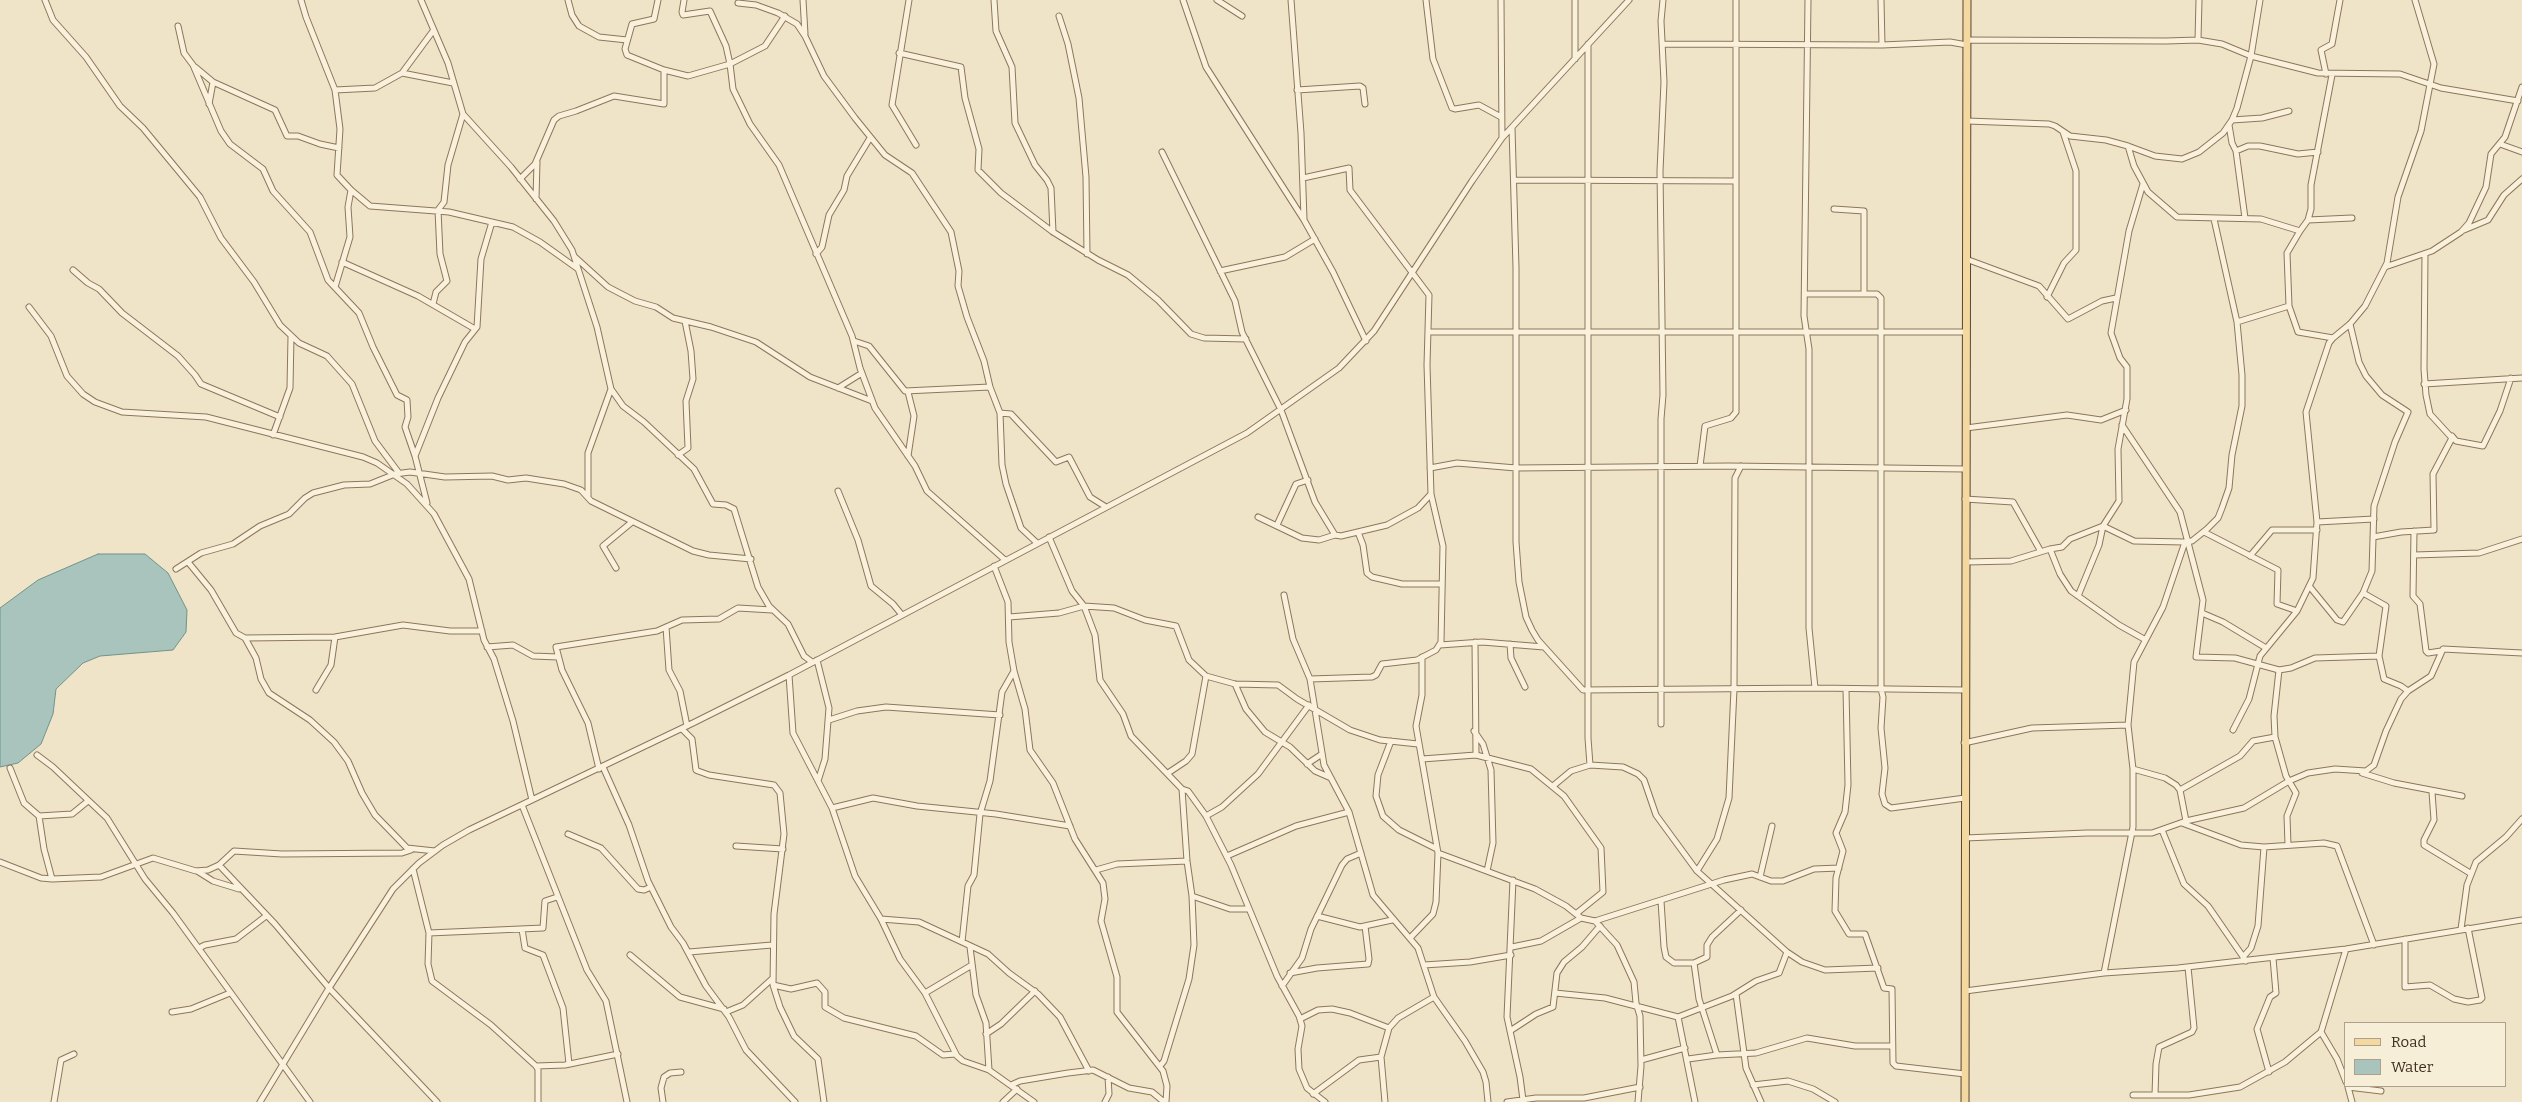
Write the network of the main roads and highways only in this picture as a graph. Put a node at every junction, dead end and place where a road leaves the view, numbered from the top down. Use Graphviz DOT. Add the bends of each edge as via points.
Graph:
graph roads {
  1 [pos="1967,0"];
  2 [pos="1964,1102"];
  1 -- 2 [label="main road"];
}
